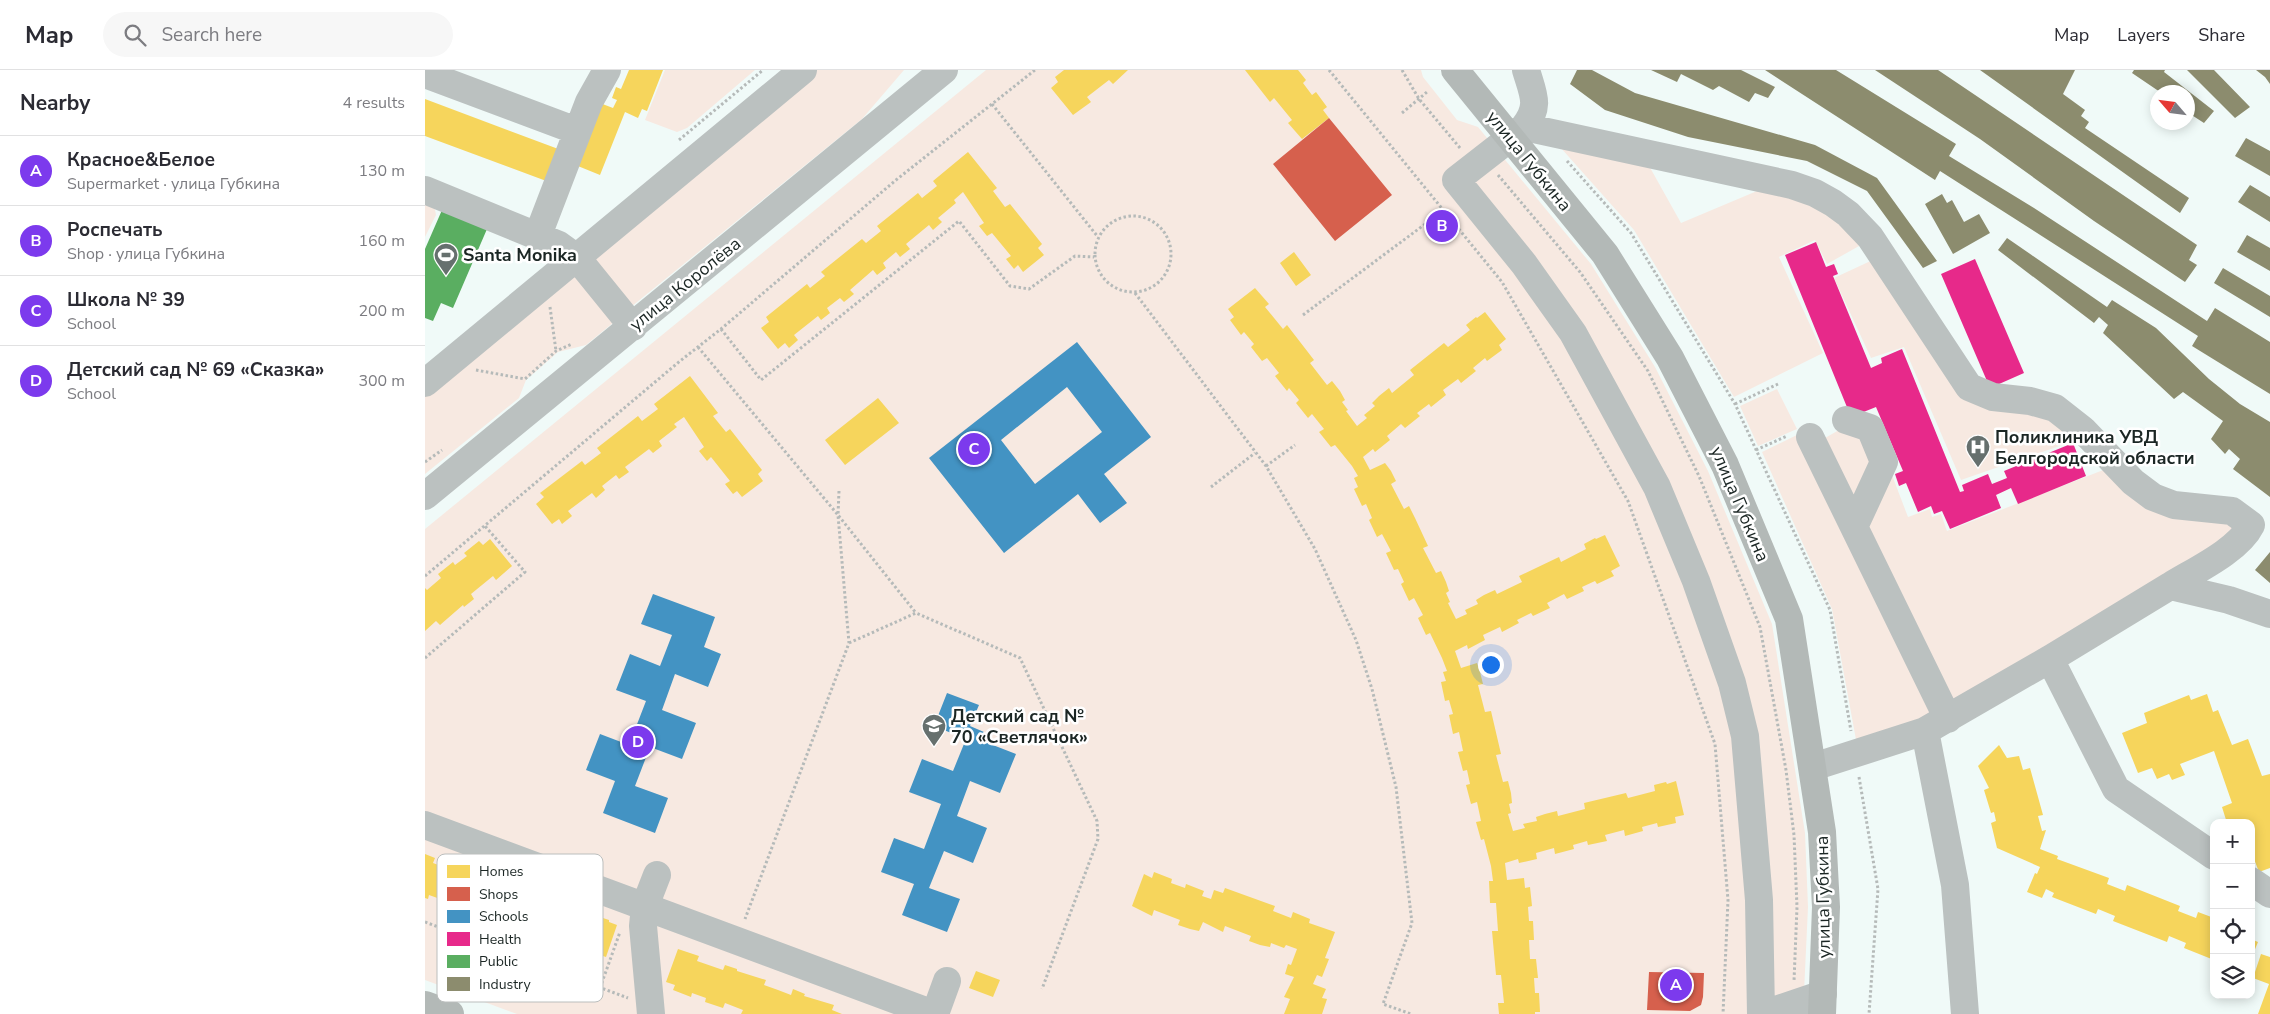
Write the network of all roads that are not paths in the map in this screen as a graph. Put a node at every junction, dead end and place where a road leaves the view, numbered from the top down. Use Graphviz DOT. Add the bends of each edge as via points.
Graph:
graph roads {
  1 [pos="607,70"];
  2 [pos="803,70"];
  3 [pos="1455,70"];
  4 [pos="1526,70"];
  5 [pos="938,71"];
  6 [pos="425,74"];
  7 [pos="577,131"];
  8 [pos="1517,133"];
  9 [pos="425,190"];
  10 [pos="538,236"];
  11 [pos="577,258"];
  12 [pos="633,327"];
  13 [pos="428,373"];
  14 [pos="1846,420"];
  15 [pos="1801,435"];
  16 [pos="425,496"];
  17 [pos="1854,527"];
  18 [pos="2170,586"];
  19 [pos="2270,614"];
  20 [pos="2050,659"];
  21 [pos="1937,725"];
  22 [pos="1813,767"];
  23 [pos="425,825"];
  24 [pos="2210,853"];
  25 [pos="504,854"];
  26 [pos="657,875"];
  27 [pos="2255,884"];
  28 [pos="603,891"];
  29 [pos="2270,894"];
  30 [pos="645,906"];
  31 [pos="947,981"];
  32 [pos="1822,1004"];
  33 [pos="425,1005"];
  34 [pos="651,1010"];
  35 [pos="451,1014"];
  36 [pos="935,1014"];
  37 [pos="1763,1014"];
  38 [pos="1965,1014"];
  1 -- 7 [label="street"];
  2 -- 11 [label="street"];
  3 -- 8 [label="main road, улица Губкина"];
  4 -- 8 [label="street" via="1536,103 1531,118"];
  5 -- 12 [label="street, улица Королёва"];
  6 -- 7 [label="street"];
  7 -- 10 [label="street"];
  8 -- 18 [label="street" via="1783,183 1815,193 1833,203 1870,237 1969,387 1993,397 2030,400 2055,408 2083,430 2133,482 2153,497 2174,505 2232,511 2251,525 2247,533 2223,553"];
  8 -- 22 [label="main road, улица Губкина" via="1605,254 1670,358 1725,464 1789,619"];
  8 -- 37 [label="street" via="1456,180 1524,264 1573,333 1664,504 1696,581 1732,683 1746,746 1759,900"];
  9 -- 10 [label="street"];
  10 -- 11 [label="street"];
  11 -- 12 [label="street"];
  11 -- 13 [label="street"];
  12 -- 16 [label="street, улица Королёва"];
  14 -- 17 [label="street" via="1870,428 1884,462"];
  15 -- 17 [label="street"];
  17 -- 21 [label="street"];
  18 -- 19 [label="street"];
  18 -- 20 [label="street"];
  20 -- 21 [label="street"];
  20 -- 24 [label="street" via="2116,789"];
  21 -- 22 [label="street"];
  21 -- 38 [label="street" via="1941,802 1955,885"];
  22 -- 32 [label="main road, улица Губкина" via="1822,832 1826,907"];
  23 -- 25 [label="street"];
  26 -- 30 [label="street"];
  27 -- 29 [label="street"];
  28 -- 30 [label="street"];
  30 -- 34 [label="street" via="643,926"];
  30 -- 36 [label="street"];
  31 -- 36 [label="street"];
  32 -- 37 [label="street"];
  33 -- 35 [label="main road"];
}
